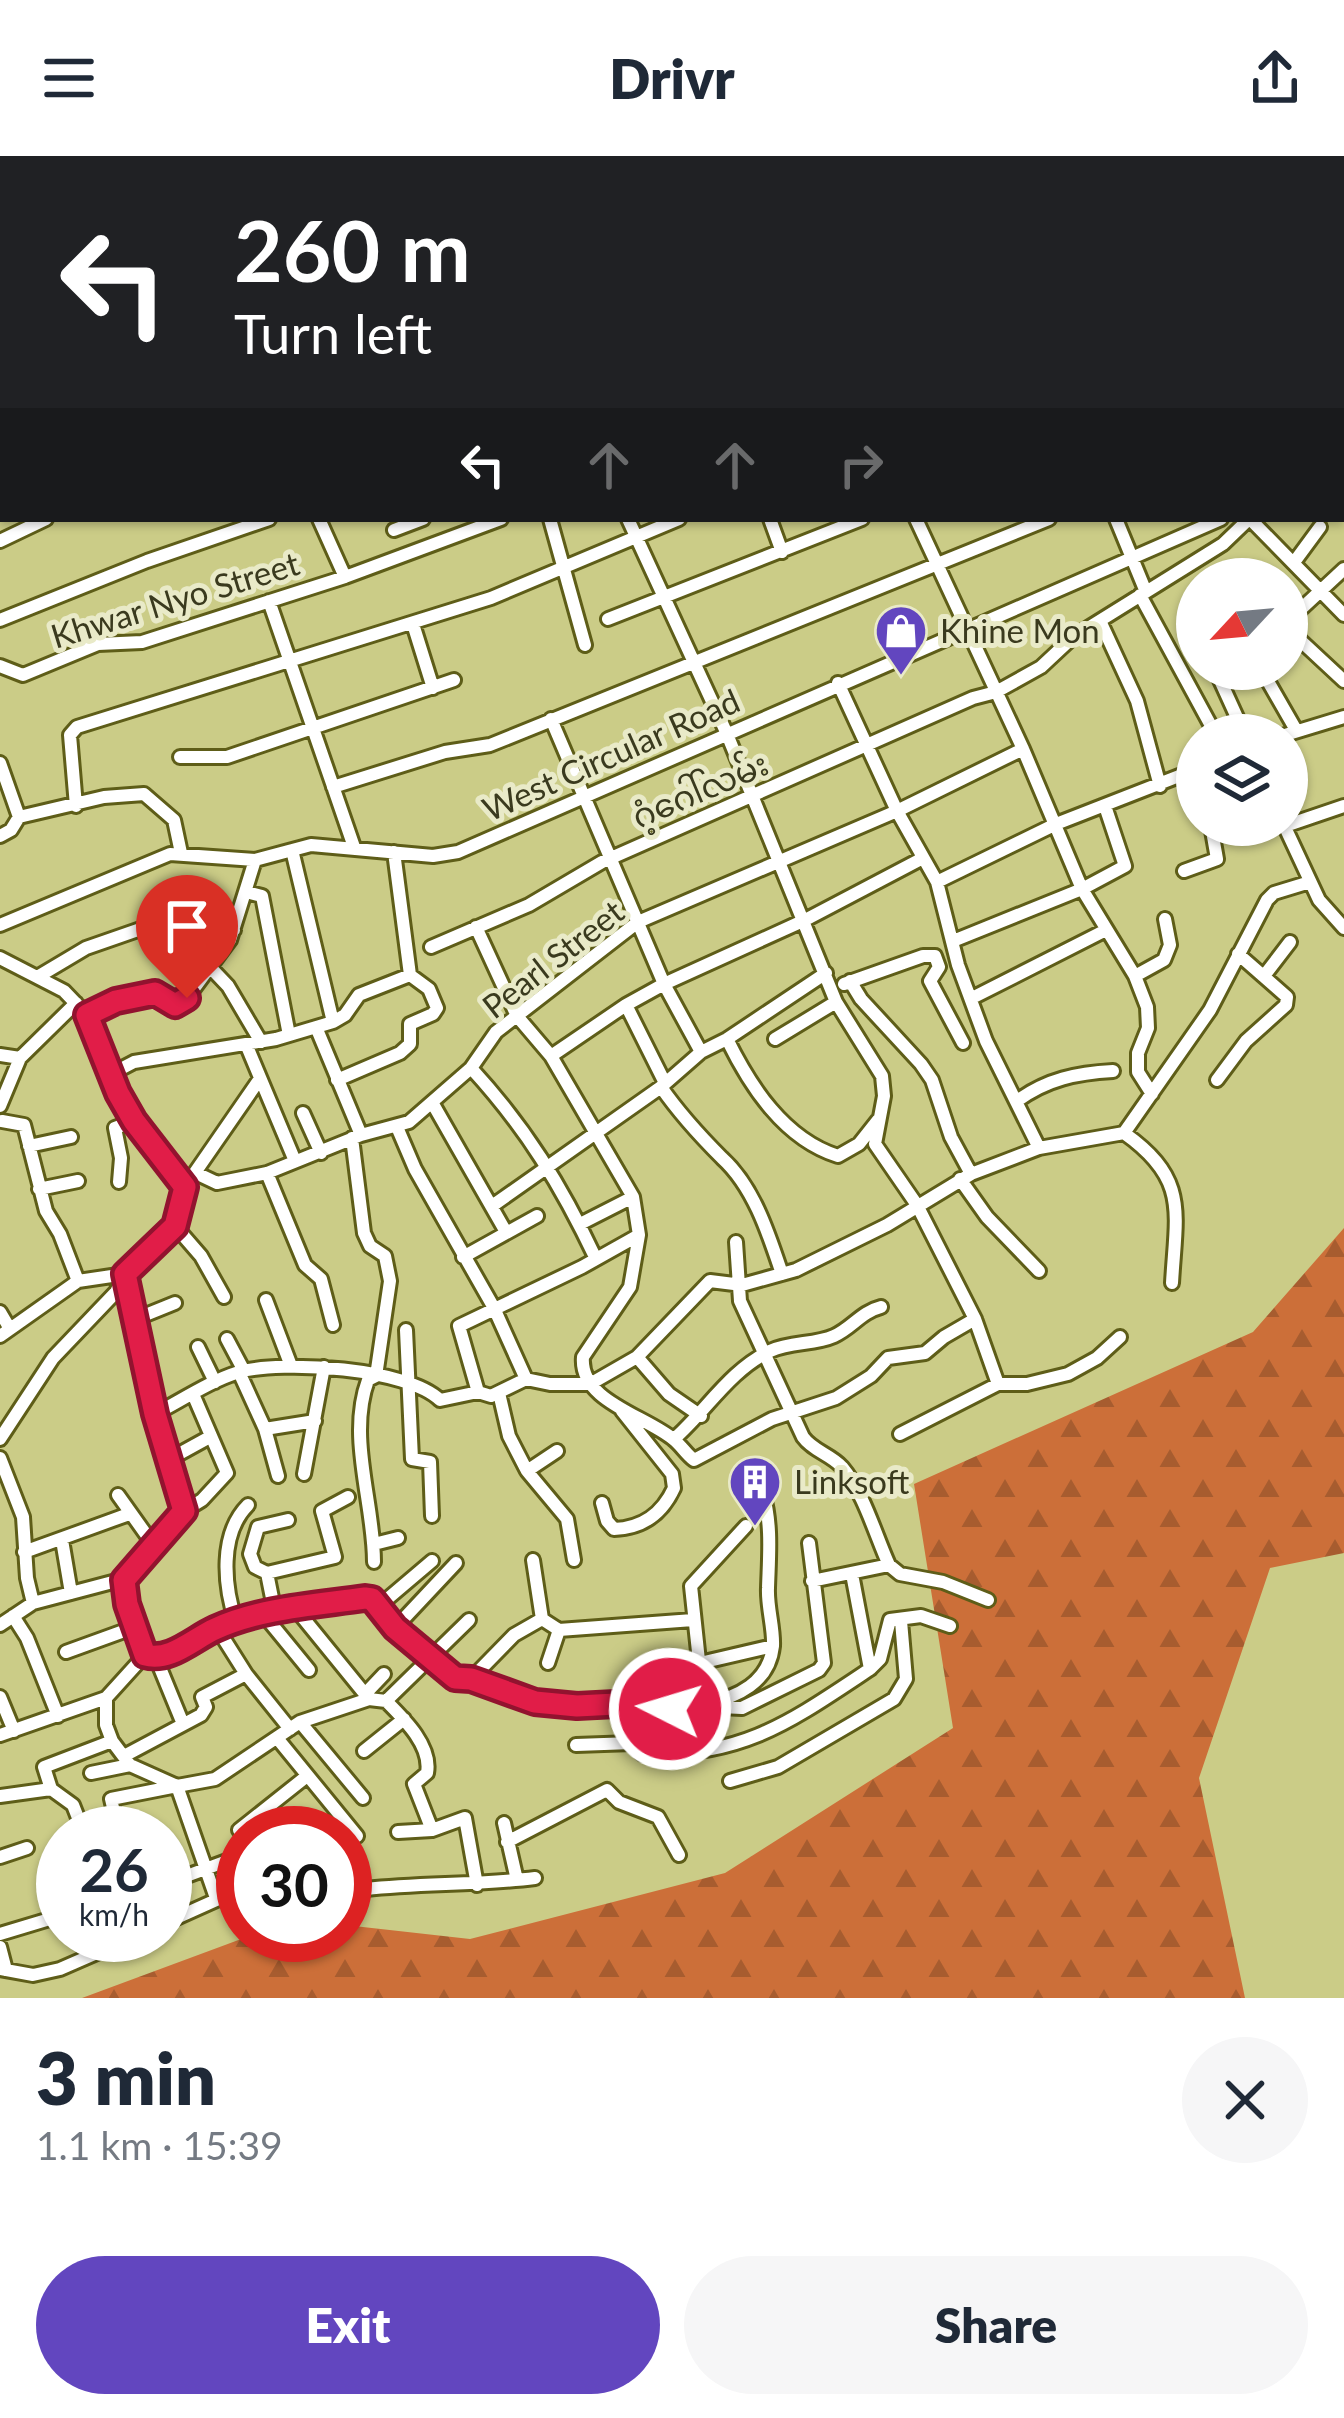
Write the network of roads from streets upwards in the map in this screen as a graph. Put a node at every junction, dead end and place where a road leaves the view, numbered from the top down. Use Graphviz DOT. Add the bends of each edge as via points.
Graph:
graph roads {
  1 [pos="40,522"];
  2 [pos="260,522"];
  3 [pos="321,522"];
  4 [pos="415,522"];
  5 [pos="493,522"];
  6 [pos="551,522"];
  7 [pos="629,522"];
  8 [pos="672,522"];
  9 [pos="771,522"];
  10 [pos="855,522"];
  11 [pos="917,522"];
  12 [pos="1042,522"];
  13 [pos="1117,522"];
  14 [pos="1214,522"];
  15 [pos="1247,522"];
  16 [pos="1253,522"];
  17 [pos="1320,527"];
  18 [pos="394,530"];
  19 [pos="636,537"];
  20 [pos="0,541"];
  21 [pos="782,552"];
  22 [pos="1292,558"];
  23 [pos="1297,558"];
  24 [pos="1130,559"];
  25 [pos="937,566"];
  26 [pos="566,567"];
  27 [pos="1344,569"];
  28 [pos="344,577"];
  29 [pos="1308,578"];
  30 [pos="1319,592"];
  31 [pos="1143,594"];
  32 [pos="664,600"];
  33 [pos="269,601"];
  34 [pos="1308,603"];
  35 [pos="1344,615"];
  36 [pos="608,619"];
  37 [pos="0,620"];
  38 [pos="1100,622"];
  39 [pos="412,624"];
  40 [pos="966,629"];
  41 [pos="585,645"];
  42 [pos="1308,646"];
  43 [pos="289,663"];
  44 [pos="691,663"];
  45 [pos="0,666"];
  46 [pos="454,680"];
  47 [pos="1344,681"];
  48 [pos="838,683"];
  49 [pos="433,688"];
  50 [pos="995,692"];
  51 [pos="1205,714"];
  52 [pos="1344,717"];
  53 [pos="551,719"];
  54 [pos="1308,727"];
  55 [pos="313,730"];
  56 [pos="727,734"];
  57 [pos="869,746"];
  58 [pos="1023,749"];
  59 [pos="180,757"];
  60 [pos="0,763"];
  61 [pos="1176,781"];
  62 [pos="1160,786"];
  63 [pos="333,788"];
  64 [pos="583,796"];
  65 [pos="753,796"];
  66 [pos="76,806"];
  67 [pos="1106,806"];
  68 [pos="1344,806"];
  69 [pos="897,811"];
  70 [pos="19,817"];
  71 [pos="1308,818"];
  72 [pos="1056,824"];
  73 [pos="0,836"];
  74 [pos="1215,846"];
  75 [pos="1293,846"];
  76 [pos="353,847"];
  77 [pos="292,850"];
  78 [pos="394,852"];
  79 [pos="181,854"];
  80 [pos="923,858"];
  81 [pos="610,859"];
  82 [pos="255,860"];
  83 [pos="781,863"];
  84 [pos="1184,871"];
  85 [pos="1310,881"];
  86 [pos="937,882"];
  87 [pos="1082,889"];
  88 [pos="246,892"];
  89 [pos="1165,919"];
  90 [pos="805,920"];
  91 [pos="638,922"];
  92 [pos="0,925"];
  93 [pos="476,927"];
  94 [pos="1344,928"];
  95 [pos="234,929"];
  96 [pos="1106,930"];
  97 [pos="953,941"];
  98 [pos="1290,942"];
  99 [pos="431,947"];
  100 [pos="1238,954"];
  101 [pos="0,958"];
  102 [pos="209,967"];
  103 [pos="826,973"];
  104 [pos="410,974"];
  105 [pos="39,976"];
  106 [pos="1135,976"];
  107 [pos="1264,976"];
  108 [pos="850,981"];
  109 [pos="664,984"];
  110 [pos="834,995"];
  111 [pos="972,998"];
  112 [pos="76,1003"];
  113 [pos="626,1005"];
  114 [pos="87,1015"];
  115 [pos="517,1016"];
  116 [pos="333,1022"];
  117 [pos="316,1027"];
  118 [pos="289,1035"];
  119 [pos="727,1039"];
  120 [pos="775,1039"];
  121 [pos="254,1043"];
  122 [pos="963,1043"];
  123 [pos="701,1052"];
  124 [pos="0,1054"];
  125 [pos="551,1056"];
  126 [pos="20,1058"];
  127 [pos="471,1068"];
  128 [pos="1114,1071"];
  129 [pos="111,1074"];
  130 [pos="260,1080"];
  131 [pos="338,1080"];
  132 [pos="1216,1080"];
  133 [pos="663,1084"];
  134 [pos="1152,1094"];
  135 [pos="1017,1101"];
  136 [pos="433,1104"];
  137 [pos="303,1113"];
  138 [pos="0,1117"];
  139 [pos="878,1120"];
  140 [pos="134,1121"];
  141 [pos="397,1127"];
  142 [pos="597,1133"];
  143 [pos="1124,1133"];
  144 [pos="357,1136"];
  145 [pos="71,1137"];
  146 [pos="29,1146"];
  147 [pos="1039,1148"];
  148 [pos="320,1153"];
  149 [pos="295,1161"];
  150 [pos="548,1166"];
  151 [pos="268,1172"];
  152 [pos="197,1174"];
  153 [pos="966,1176"];
  154 [pos="78,1181"];
  155 [pos="119,1182"];
  156 [pos="185,1187"];
  157 [pos="39,1189"];
  158 [pos="633,1197"];
  159 [pos="917,1204"];
  160 [pos="492,1207"];
  161 [pos="537,1216"];
  162 [pos="580,1224"];
  163 [pos="175,1226"];
  164 [pos="506,1232"];
  165 [pos="639,1234"];
  166 [pos="736,1242"];
  167 [pos="463,1256"];
  168 [pos="596,1259"];
  169 [pos="1039,1271"];
  170 [pos="125,1274"];
  171 [pos="782,1274"];
  172 [pos="78,1281"];
  173 [pos="1172,1283"];
  174 [pos="742,1285"];
  175 [pos="224,1297"];
  176 [pos="266,1300"];
  177 [pos="176,1304"];
  178 [pos="881,1307"];
  179 [pos="494,1308"];
  180 [pos="0,1312"];
  181 [pos="975,1319"];
  182 [pos="133,1320"];
  183 [pos="333,1325"];
  184 [pos="406,1330"];
  185 [pos="5,1332"];
  186 [pos="1120,1337"];
  187 [pos="227,1339"];
  188 [pos="198,1347"];
  189 [pos="765,1354"];
  190 [pos="637,1357"];
  191 [pos="291,1366"];
  192 [pos="324,1367"];
  193 [pos="242,1372"];
  194 [pos="376,1376"];
  195 [pos="526,1379"];
  196 [pos="215,1382"];
  197 [pos="409,1382"];
  198 [pos="590,1384"];
  199 [pos="998,1384"];
  200 [pos="478,1392"];
  201 [pos="193,1394"];
  202 [pos="500,1394"];
  203 [pos="618,1405"];
  204 [pos="794,1411"];
  205 [pos="155,1414"];
  206 [pos="701,1416"];
  207 [pos="315,1421"];
  208 [pos="265,1429"];
  209 [pos="900,1434"];
  210 [pos="208,1438"];
  211 [pos="0,1439"];
  212 [pos="674,1439"];
  213 [pos="557,1451"];
  214 [pos="0,1458"];
  215 [pos="168,1460"];
  216 [pos="526,1471"];
  217 [pos="304,1474"];
  218 [pos="278,1476"];
  219 [pos="763,1493"];
  220 [pos="118,1495"];
  221 [pos="348,1497"];
  222 [pos="602,1503"];
  223 [pos="248,1505"];
  224 [pos="184,1511"];
  225 [pos="129,1514"];
  226 [pos="433,1516"];
  227 [pos="288,1520"];
  228 [pos="746,1526"];
  229 [pos="398,1538"];
  230 [pos="62,1540"];
  231 [pos="808,1543"];
  232 [pos="374,1544"];
  233 [pos="154,1547"];
  234 [pos="24,1552"];
  235 [pos="533,1560"];
  236 [pos="574,1560"];
  237 [pos="432,1561"];
  238 [pos="374,1562"];
  239 [pos="456,1563"];
  240 [pos="889,1565"];
  241 [pos="267,1573"];
  242 [pos="852,1574"];
  243 [pos="124,1580"];
  244 [pos="812,1581"];
  245 [pos="71,1593"];
  246 [pos="988,1600"];
  247 [pos="33,1603"];
  248 [pos="379,1606"];
  249 [pos="295,1608"];
  250 [pos="270,1614"];
  251 [pos="13,1616"];
  252 [pos="542,1618"];
  253 [pos="469,1620"];
  254 [pos="694,1620"];
  255 [pos="901,1621"];
  256 [pos="236,1622"];
  257 [pos="0,1625"];
  258 [pos="950,1626"];
  259 [pos="135,1627"];
  260 [pos="217,1628"];
  261 [pos="395,1628"];
  262 [pos="559,1630"];
  263 [pos="772,1646"];
  264 [pos="66,1652"];
  265 [pos="150,1656"];
  266 [pos="430,1659"];
  267 [pos="699,1661"];
  268 [pos="548,1663"];
  269 [pos="870,1669"];
  270 [pos="309,1670"];
  271 [pos="657,1673"];
  272 [pos="246,1674"];
  273 [pos="384,1674"];
  274 [pos="471,1679"];
  275 [pos="367,1696"];
  276 [pos="0,1697"];
  277 [pos="106,1698"];
  278 [pos="386,1701"];
  279 [pos="698,1706"];
  280 [pos="642,1713"];
  281 [pos="58,1716"];
  282 [pos="404,1719"];
  283 [pos="183,1724"];
  284 [pos="295,1725"];
  285 [pos="7,1733"];
  286 [pos="277,1738"];
  287 [pos="112,1741"];
  288 [pos="632,1743"];
  289 [pos="576,1745"];
  290 [pos="364,1751"];
  291 [pos="127,1760"];
  292 [pos="91,1773"];
  293 [pos="307,1776"];
  294 [pos="730,1780"];
  295 [pos="177,1786"];
  296 [pos="51,1789"];
  297 [pos="0,1796"];
  298 [pos="363,1798"];
  299 [pos="73,1806"];
  300 [pos="113,1806"];
  301 [pos="269,1806"];
  302 [pos="332,1806"];
  303 [pos="504,1823"];
  304 [pos="431,1830"];
  305 [pos="398,1832"];
  306 [pos="507,1842"];
  307 [pos="27,1848"];
  308 [pos="679,1856"];
  309 [pos="0,1857"];
  310 [pos="216,1865"];
  311 [pos="206,1869"];
  312 [pos="192,1874"];
  313 [pos="535,1878"];
  314 [pos="517,1880"];
  315 [pos="477,1885"];
  316 [pos="372,1889"];
  317 [pos="216,1898"];
  318 [pos="192,1909"];
  319 [pos="36,1923"];
  320 [pos="0,1934"];
  321 [pos="0,1947"];
  322 [pos="76,1962"];
  323 [pos="3,1969"];
  1 -- 20 [label="street"];
  2 -- 37 [label="street"];
  3 -- 28 [label="street"];
  4 -- 18 [label="street"];
  5 -- 28 [label="street, Khwar Nyo Street"];
  6 -- 26 [label="street"];
  7 -- 19 [label="street"];
  8 -- 19 [label="street"];
  9 -- 21 [label="street"];
  10 -- 21 [label="street"];
  11 -- 25 [label="street"];
  12 -- 25 [label="street"];
  13 -- 24 [label="street"];
  14 -- 24 [label="street, West Circular Road"];
  15 -- 31 [label="street, ဂံ့ဂေါ်လမ်း"];
  16 -- 22 [label="street"];
  17 -- 23 [label="street"];
  19 -- 26 [label="street"];
  19 -- 32 [label="street"];
  21 -- 32 [label="street"];
  24 -- 31 [label="street"];
  24 -- 40 [label="street, West Circular Road"];
  25 -- 40 [label="street"];
  25 -- 44 [label="street"];
  26 -- 39 [label="street"];
  26 -- 41 [label="street"];
  27 -- 30 [label="street"];
  28 -- 33 [label="street, Khwar Nyo Street"];
  29 -- 30 [label="street"];
  30 -- 34 [label="street"];
  30 -- 35 [label="street"];
  31 -- 38 [label="street, ဂံ့ဂေါ်လမ်း"];
  31 -- 51 [label="street"];
  32 -- 36 [label="street"];
  32 -- 44 [label="street"];
  33 -- 43 [label="street"];
  33 -- 45 [label="street, Khwar Nyo Street" via="142,642 98,644 23,675"];
  38 -- 50 [label="street, ဂံ့ဂေါ်လမ်း"];
  38 -- 62 [label="street" via="1137,701"];
  39 -- 43 [label="street"];
  39 -- 49 [label="street"];
  40 -- 48 [label="street, West Circular Road"];
  40 -- 50 [label="street"];
  42 -- 47 [label="street"];
  43 -- 55 [label="street"];
  43 -- 66 [label="street" via="77,727 70,735"];
  44 -- 53 [label="street"];
  44 -- 56 [label="street"];
  46 -- 49 [label="street"];
  48 -- 56 [label="street, West Circular Road"];
  48 -- 57 [label="street"];
  49 -- 55 [label="street"];
  50 -- 57 [label="street, ဂံ့ဂေါ်လမ်း"];
  50 -- 58 [label="street"];
  52 -- 54 [label="street"];
  53 -- 63 [label="street" via="490,745"];
  53 -- 64 [label="street"];
  55 -- 59 [label="street" via="227,757"];
  55 -- 63 [label="street"];
  56 -- 64 [label="street, West Circular Road"];
  56 -- 65 [label="street"];
  57 -- 65 [label="street, ဂံ့ဂေါ်လမ်း"];
  57 -- 69 [label="street"];
  58 -- 69 [label="street, Pearl Street"];
  58 -- 72 [label="street"];
  60 -- 70 [label="street"];
  61 -- 62 [label="street"];
  62 -- 67 [label="street"];
  63 -- 76 [label="street"];
  64 -- 78 [label="street, West Circular Road" via="458,852"];
  64 -- 81 [label="street"];
  65 -- 81 [label="street, ဂံ့ဂေါ်လမ်း"];
  65 -- 83 [label="street"];
  66 -- 70 [label="street"];
  66 -- 79 [label="street" via="144,794 174,820"];
  67 -- 72 [label="street"];
  67 -- 87 [label="street" via="1125,866"];
  68 -- 71 [label="street"];
  69 -- 80 [label="street"];
  69 -- 83 [label="street, Pearl Street"];
  70 -- 73 [label="street"];
  72 -- 86 [label="street"];
  72 -- 87 [label="street"];
  74 -- 84 [label="street" via="1217,859"];
  75 -- 85 [label="street"];
  76 -- 77 [label="street, West Circular Road"];
  76 -- 78 [label="street, West Circular Road"];
  77 -- 82 [label="street, West Circular Road"];
  77 -- 116 [label="street"];
  78 -- 104 [label="street"];
  79 -- 82 [label="street, West Circular Road"];
  79 -- 92 [label="street, West Circular Road"];
  80 -- 86 [label="street"];
  80 -- 90 [label="street"];
  81 -- 91 [label="street"];
  81 -- 93 [label="street, ဂံ့ဂေါ်လမ်း"];
  82 -- 88 [label="street"];
  83 -- 90 [label="street"];
  83 -- 91 [label="street, Pearl Street"];
  85 -- 94 [label="street"];
  85 -- 100 [label="street" via="1270,896"];
  86 -- 97 [label="street"];
  87 -- 96 [label="street"];
  87 -- 97 [label="street"];
  88 -- 95 [label="street"];
  88 -- 118 [label="street" via="262,896"];
  89 -- 106 [label="street" via="1164,960"];
  90 -- 103 [label="street"];
  90 -- 109 [label="street"];
  91 -- 109 [label="street"];
  91 -- 115 [label="street, Pearl Street"];
  93 -- 99 [label="street, ဂံ့ဂေါ်လမ်း"];
  93 -- 115 [label="street"];
  95 -- 102 [label="street"];
  95 -- 105 [label="street" via="154,923"];
  96 -- 106 [label="street"];
  96 -- 111 [label="street"];
  97 -- 111 [label="street"];
  98 -- 107 [label="street"];
  100 -- 107 [label="street"];
  100 -- 134 [label="street"];
  101 -- 105 [label="street"];
  102 -- 114 [label="street" via="175,1005 155,993"];
  102 -- 121 [label="street" via="228,986"];
  103 -- 110 [label="street"];
  103 -- 119 [label="street"];
  104 -- 116 [label="street" via="359,995"];
  104 -- 131 [label="street" via="433,995 433,1014 410,1024 410,1044 400,1053"];
  105 -- 112 [label="street"];
  106 -- 134 [label="street" via="1148,1028 1138,1072"];
  107 -- 132 [label="street" via="1286,1005"];
  108 -- 110 [label="street"];
  108 -- 122 [label="street" via="935,956 939,967 930,981"];
  108 -- 153 [label="street" via="932,1080"];
  109 -- 113 [label="street"];
  109 -- 123 [label="street"];
  110 -- 120 [label="street"];
  110 -- 139 [label="street" via="882,1076"];
  111 -- 135 [label="street"];
  112 -- 114 [label="street"];
  112 -- 126 [label="street"];
  113 -- 125 [label="street"];
  113 -- 133 [label="street"];
  114 -- 129 [label="street"];
  115 -- 125 [label="street"];
  115 -- 127 [label="street, Pearl Street"];
  116 -- 117 [label="street"];
  117 -- 118 [label="street"];
  117 -- 131 [label="street"];
  118 -- 121 [label="street"];
  119 -- 123 [label="street"];
  119 -- 139 [label="street" via="751,1088 818,1148 838,1156 849,1151"];
  121 -- 129 [label="street" via="134,1062"];
  121 -- 130 [label="street"];
  123 -- 133 [label="street"];
  124 -- 126 [label="street"];
  125 -- 142 [label="street"];
  126 -- 138 [label="street"];
  127 -- 136 [label="street, Pearl Street"];
  127 -- 150 [label="street"];
  128 -- 135 [label="street" via="1057,1078"];
  129 -- 140 [label="street"];
  130 -- 149 [label="street"];
  130 -- 152 [label="street"];
  131 -- 144 [label="street"];
  133 -- 142 [label="street"];
  133 -- 171 [label="street" via="754,1204"];
  134 -- 143 [label="street"];
  135 -- 147 [label="street"];
  136 -- 141 [label="street, Pearl Street"];
  136 -- 160 [label="street"];
  137 -- 148 [label="street"];
  138 -- 146 [label="street" via="23,1125"];
  139 -- 159 [label="street" via="875,1144"];
  140 -- 155 [label="street" via="115,1128"];
  140 -- 156 [label="street"];
  141 -- 144 [label="street, Pearl Street"];
  141 -- 167 [label="street"];
  142 -- 150 [label="street"];
  142 -- 158 [label="street"];
  143 -- 147 [label="street"];
  143 -- 173 [label="street" via="1162,1166 1174,1194"];
  144 -- 148 [label="street, Pearl Street"];
  144 -- 194 [label="street" via="364,1233 385,1256 390,1281"];
  145 -- 146 [label="street"];
  146 -- 157 [label="street"];
  147 -- 153 [label="street"];
  148 -- 149 [label="street, Pearl Street"];
  149 -- 151 [label="street, Pearl Street"];
  150 -- 160 [label="street"];
  150 -- 162 [label="street"];
  151 -- 152 [label="street, Pearl Street" via="217,1183"];
  151 -- 183 [label="street" via="304,1265 320,1279"];
  152 -- 156 [label="street"];
  153 -- 159 [label="street"];
  153 -- 169 [label="street" via="987,1217"];
  154 -- 157 [label="street"];
  156 -- 163 [label="street"];
  157 -- 172 [label="street"];
  158 -- 162 [label="street"];
  158 -- 165 [label="street"];
  159 -- 171 [label="street"];
  159 -- 181 [label="street"];
  160 -- 164 [label="street"];
  161 -- 164 [label="street"];
  162 -- 168 [label="street"];
  163 -- 170 [label="street"];
  163 -- 175 [label="street"];
  164 -- 167 [label="street"];
  165 -- 168 [label="street"];
  165 -- 198 [label="street" via="630,1287 583,1357"];
  166 -- 174 [label="street"];
  167 -- 179 [label="street"];
  168 -- 179 [label="street"];
  170 -- 172 [label="street"];
  170 -- 182 [label="street"];
  170 -- 211 [label="street" via="53,1358"];
  171 -- 174 [label="street"];
  172 -- 185 [label="street"];
  174 -- 189 [label="street" via="740,1300"];
  174 -- 190 [label="street" via="710,1281"];
  176 -- 191 [label="street"];
  177 -- 182 [label="street"];
  178 -- 189 [label="street" via="829,1339"];
  179 -- 195 [label="street"];
  179 -- 200 [label="street" via="459,1327"];
  180 -- 185 [label="street"];
  181 -- 199 [label="street"];
  181 -- 204 [label="street" via="925,1353 888,1358 836,1398"];
  182 -- 205 [label="street"];
  184 -- 197 [label="street"];
  186 -- 199 [label="street" via="1068,1374"];
  187 -- 193 [label="street"];
  188 -- 196 [label="street"];
  189 -- 204 [label="street"];
  189 -- 206 [label="street" via="710,1398"];
  190 -- 198 [label="street"];
  190 -- 206 [label="street"];
  191 -- 192 [label="street"];
  191 -- 193 [label="street"];
  192 -- 194 [label="street"];
  192 -- 207 [label="street"];
  193 -- 196 [label="street"];
  193 -- 208 [label="street"];
  194 -- 197 [label="street"];
  194 -- 232 [label="street" via="364,1391 360,1430"];
  195 -- 198 [label="street"];
  195 -- 202 [label="street"];
  196 -- 201 [label="street"];
  197 -- 200 [label="street" via="440,1400"];
  197 -- 226 [label="street" via="412,1459 430,1462"];
  198 -- 203 [label="street"];
  199 -- 209 [label="street"];
  200 -- 202 [label="street"];
  201 -- 205 [label="street"];
  201 -- 210 [label="street"];
  202 -- 216 [label="street"];
  203 -- 212 [label="street"];
  203 -- 222 [label="street" via="672,1474 674,1488 659,1511 623,1529 607,1521"];
  204 -- 212 [label="street" via="694,1460"];
  204 -- 240 [label="street" via="809,1445 844,1469"];
  205 -- 215 [label="street"];
  206 -- 212 [label="street"];
  207 -- 208 [label="street"];
  207 -- 217 [label="street"];
  208 -- 218 [label="street"];
  210 -- 215 [label="street"];
  210 -- 224 [label="street" via="227,1473"];
  213 -- 216 [label="street"];
  214 -- 234 [label="street" via="23,1517"];
  215 -- 224 [label="street"];
  216 -- 236 [label="street" via="567,1519"];
  219 -- 263 [label="street"];
  220 -- 225 [label="street"];
  221 -- 241 [label="street" via="322,1511 335,1557"];
  223 -- 256 [label="street" via="233,1526 228,1556"];
  224 -- 233 [label="street"];
  225 -- 230 [label="street"];
  225 -- 233 [label="street"];
  227 -- 241 [label="street" via="255,1531 250,1561"];
  228 -- 254 [label="street" via="691,1586"];
  229 -- 232 [label="street"];
  230 -- 234 [label="street"];
  230 -- 245 [label="street"];
  231 -- 244 [label="street"];
  232 -- 238 [label="street"];
  233 -- 243 [label="street"];
  234 -- 247 [label="street"];
  235 -- 252 [label="street"];
  237 -- 248 [label="street"];
  239 -- 261 [label="street"];
  240 -- 242 [label="street"];
  240 -- 246 [label="street"];
  241 -- 250 [label="street"];
  242 -- 244 [label="street"];
  242 -- 269 [label="street"];
  243 -- 245 [label="street"];
  243 -- 259 [label="street"];
  244 -- 279 [label="street" via="824,1656 819,1670 742,1708"];
  245 -- 247 [label="street"];
  247 -- 251 [label="street"];
  248 -- 249 [label="street" via="365,1598"];
  248 -- 261 [label="street"];
  249 -- 250 [label="street"];
  249 -- 275 [label="street"];
  250 -- 256 [label="street"];
  250 -- 270 [label="street"];
  251 -- 257 [label="street"];
  251 -- 281 [label="street"];
  252 -- 262 [label="street"];
  252 -- 274 [label="street"];
  253 -- 266 [label="street"];
  254 -- 262 [label="street"];
  254 -- 267 [label="street"];
  255 -- 258 [label="street" via="921,1616"];
  255 -- 269 [label="street" via="889,1623"];
  255 -- 294 [label="street" via="907,1679 894,1699 778,1767"];
  256 -- 260 [label="street"];
  259 -- 264 [label="street"];
  259 -- 265 [label="street"];
  260 -- 265 [label="street"];
  260 -- 272 [label="street"];
  261 -- 266 [label="street"];
  262 -- 268 [label="street"];
  263 -- 267 [label="street"];
  263 -- 279 [label="street" via="751,1688"];
  265 -- 277 [label="street"];
  265 -- 283 [label="street"];
  266 -- 274 [label="street" via="455,1678"];
  266 -- 278 [label="street"];
  267 -- 271 [label="street"];
  269 -- 288 [label="street" via="754,1740 669,1755 642,1754"];
  272 -- 283 [label="street" via="202,1697 203,1714"];
  272 -- 284 [label="street"];
  273 -- 275 [label="street"];
  274 -- 280 [label="street" via="535,1702 616,1704"];
  275 -- 278 [label="street"];
  275 -- 284 [label="street"];
  276 -- 285 [label="street"];
  277 -- 281 [label="street"];
  277 -- 287 [label="street"];
  278 -- 282 [label="street"];
  279 -- 280 [label="street"];
  280 -- 288 [label="street"];
  281 -- 285 [label="street"];
  282 -- 290 [label="street"];
  282 -- 304 [label="street" via="430,1766 414,1784"];
  283 -- 291 [label="street"];
  284 -- 286 [label="street"];
  284 -- 298 [label="street"];
  286 -- 293 [label="street"];
  286 -- 295 [label="street" via="215,1778"];
  287 -- 291 [label="street"];
  287 -- 296 [label="street" via="44,1767"];
  288 -- 289 [label="street"];
  291 -- 292 [label="street"];
  291 -- 295 [label="street"];
  293 -- 301 [label="street"];
  293 -- 302 [label="street"];
  295 -- 300 [label="street" via="111,1799"];
  295 -- 311 [label="street"];
  296 -- 297 [label="street"];
  296 -- 299 [label="street"];
  303 -- 306 [label="street"];
  304 -- 305 [label="street"];
  304 -- 315 [label="street" via="465,1818"];
  306 -- 308 [label="street" via="607,1790 658,1817"];
  306 -- 314 [label="street"];
  307 -- 309 [label="street"];
  310 -- 311 [label="street"];
  311 -- 312 [label="street"];
  311 -- 317 [label="street"];
  313 -- 314 [label="street"];
  314 -- 315 [label="street"];
  315 -- 316 [label="street"];
  317 -- 318 [label="street"];
  319 -- 320 [label="street"];
  321 -- 323 [label="street"];
  322 -- 323 [label="street" via="33,1975"];
}
